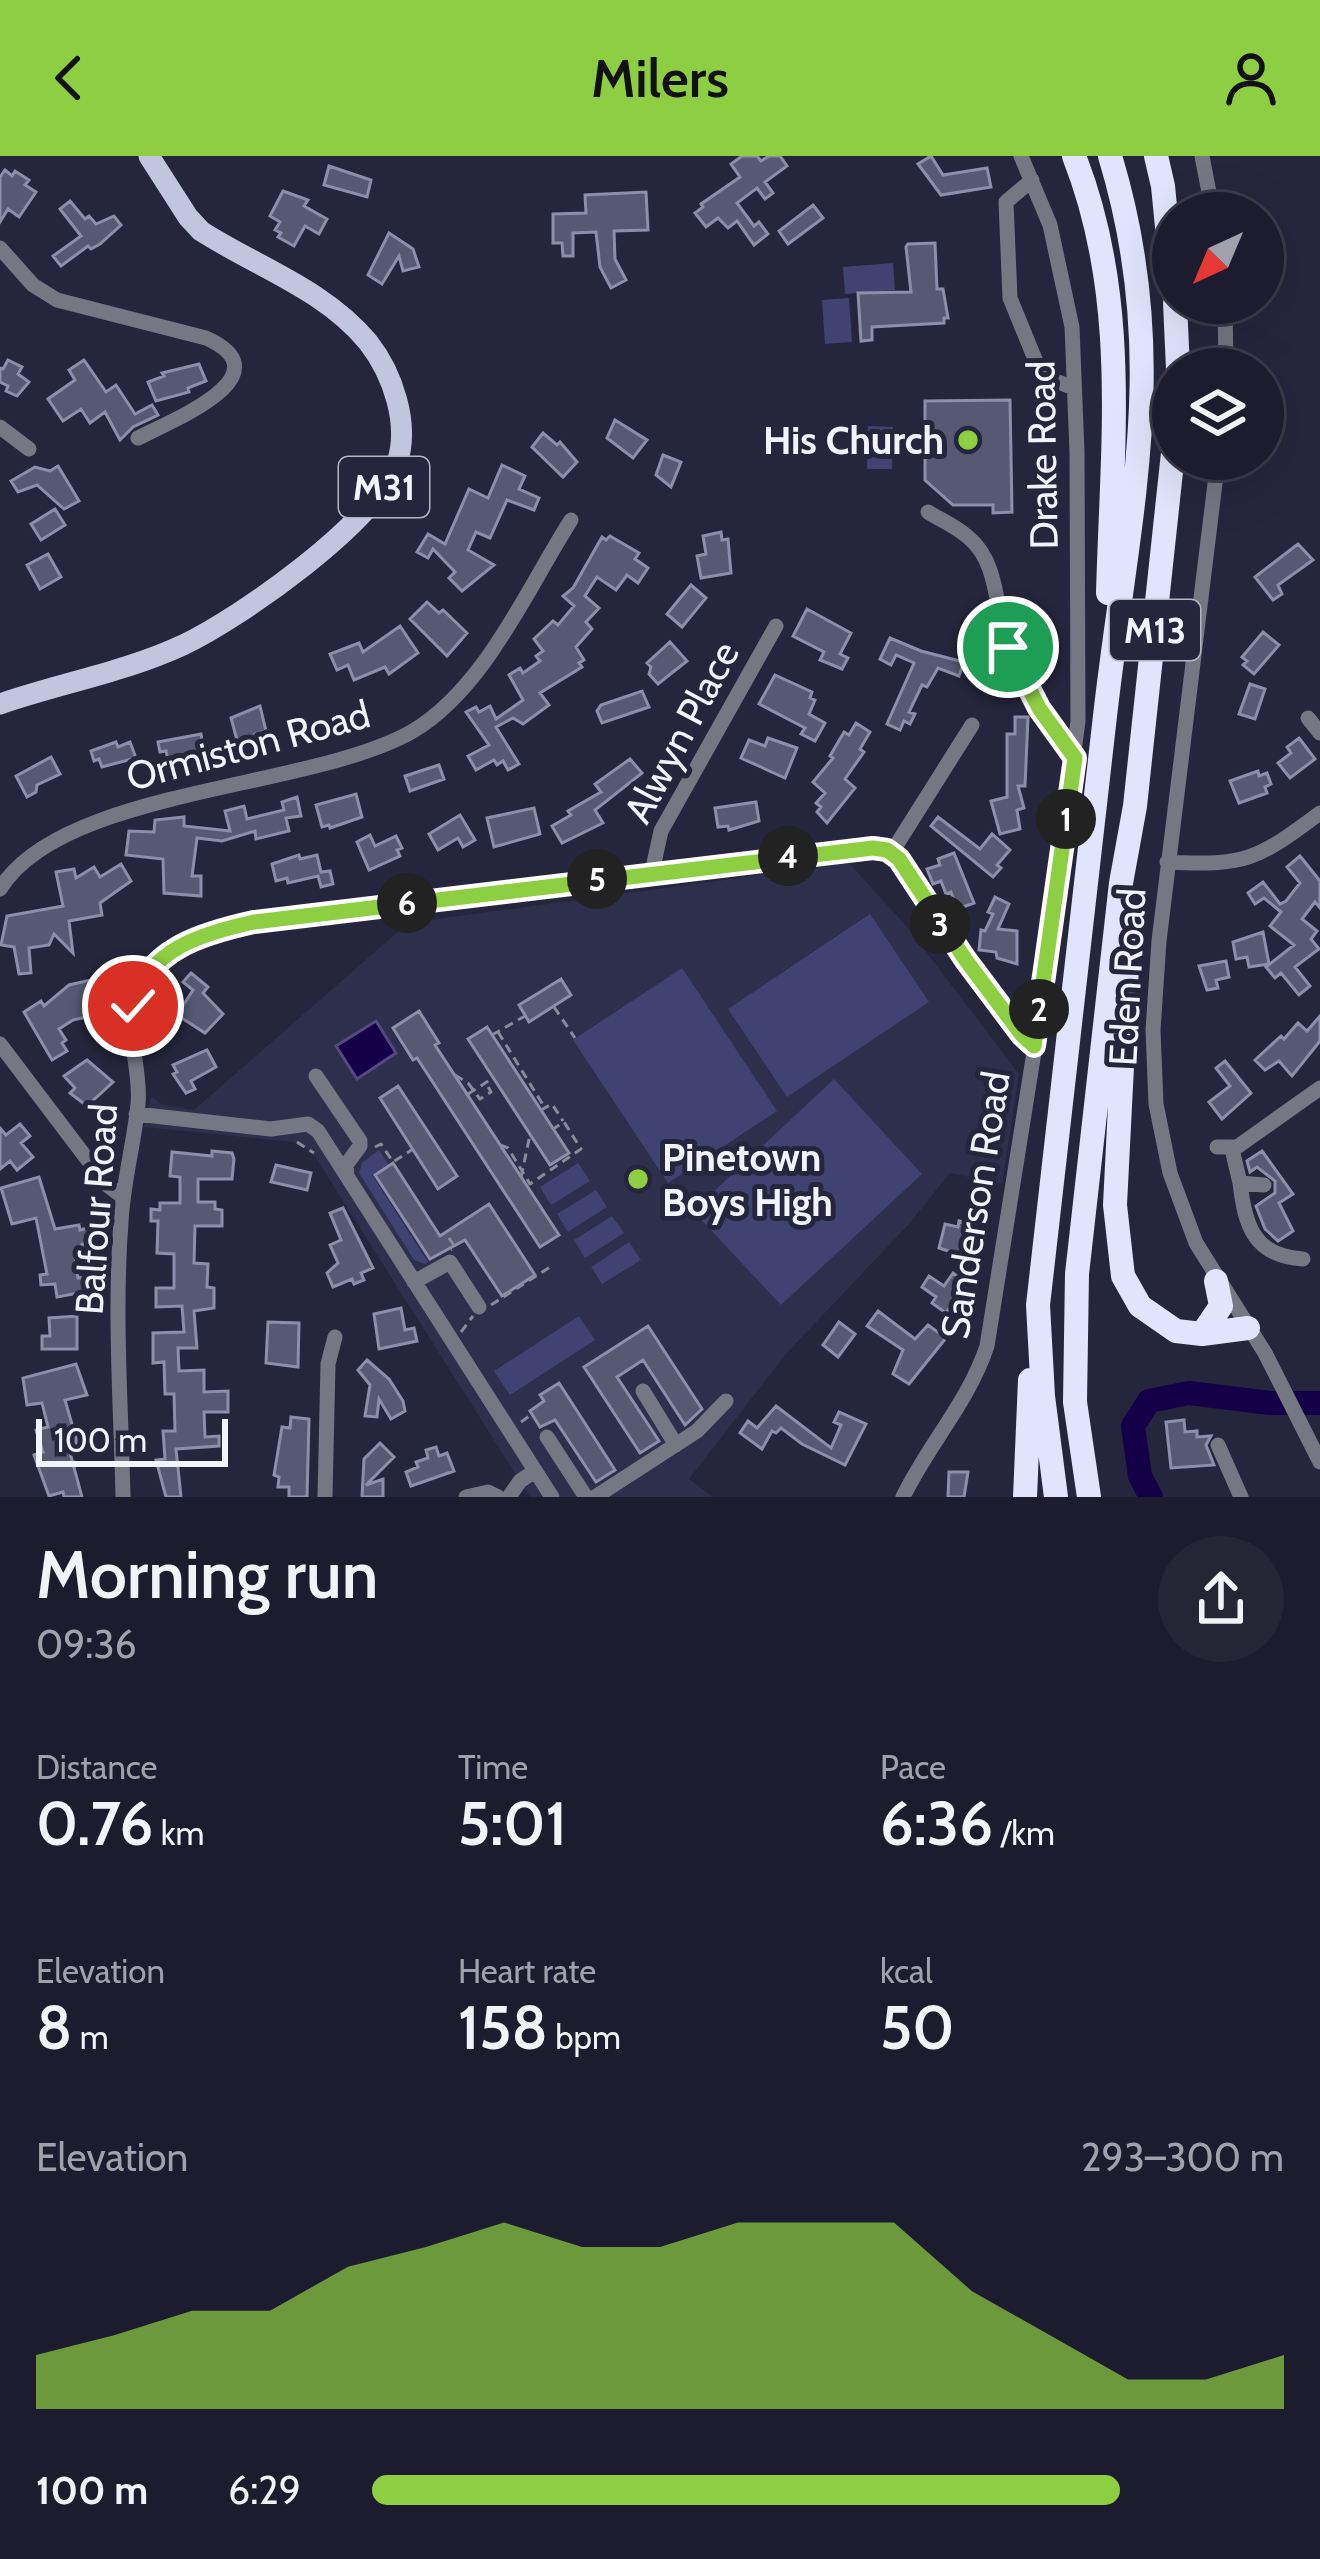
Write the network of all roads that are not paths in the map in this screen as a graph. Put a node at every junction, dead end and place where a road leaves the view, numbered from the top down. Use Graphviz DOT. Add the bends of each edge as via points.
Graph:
graph roads {
  1 [pos="149,156"];
  2 [pos="1021,156"];
  3 [pos="1074,156"];
  4 [pos="1110,156"];
  5 [pos="1142,156"];
  6 [pos="1156,156"];
  7 [pos="1202,156"];
  8 [pos="1032,180"];
  9 [pos="1154,192"];
  10 [pos="1163,192"];
  11 [pos="1209,192"];
  12 [pos="0,248"];
  13 [pos="1074,388"];
  14 [pos="0,427"];
  15 [pos="138,438"];
  16 [pos="29,449"];
  17 [pos="1170,480"];
  18 [pos="1215,480"];
  19 [pos="928,512"];
  20 [pos="571,520"];
  21 [pos="776,626"];
  22 [pos="0,704"];
  23 [pos="1106,709"];
  24 [pos="1308,718"];
  25 [pos="972,724"];
  26 [pos="1320,733"];
  27 [pos="1075,758"];
  28 [pos="1135,806"];
  29 [pos="1320,812"];
  30 [pos="892,852"];
  31 [pos="1167,862"];
  32 [pos="652,872"];
  33 [pos="0,889"];
  34 [pos="0,1044"];
  35 [pos="1034,1046"];
  36 [pos="316,1076"];
  37 [pos="1320,1088"];
  38 [pos="136,1114"];
  39 [pos="347,1176"];
  40 [pos="1240,1183"];
  41 [pos="1264,1185"];
  42 [pos="123,1197"];
  43 [pos="1303,1259"];
  44 [pos="1216,1280"];
  45 [pos="414,1282"];
  46 [pos="1038,1305"];
  47 [pos="479,1306"];
  48 [pos="1248,1328"];
  49 [pos="1202,1334"];
  50 [pos="335,1337"];
  51 [pos="643,1391"];
  52 [pos="726,1401"];
  53 [pos="547,1437"];
  54 [pos="676,1445"];
  55 [pos="1218,1445"];
  56 [pos="1320,1462"];
  57 [pos="535,1471"];
  58 [pos="123,1497"];
  59 [pos="325,1497"];
  60 [pos="466,1497"];
  61 [pos="498,1497"];
  62 [pos="509,1497"];
  63 [pos="552,1497"];
  64 [pos="586,1497"];
  65 [pos="595,1497"];
  66 [pos="903,1497"];
  67 [pos="1025,1497"];
  68 [pos="1056,1497"];
  69 [pos="1089,1497"];
  70 [pos="1241,1497"];
  1 -- 22 [label="main road, M31" via="201,230 320,299 370,345 399,407 397,461 357,517 227,622 142,662"];
  2 -- 8 [label="street, Drake Road"];
  3 -- 23 [label="highway" via="1098,225 1113,318"];
  4 -- 23 [label="highway, M13" via="1138,278 1144,368 1137,486"];
  5 -- 9 [label="highway"];
  6 -- 10 [label="highway"];
  7 -- 11 [label="street"];
  8 -- 13 [label="street, Drake Road" via="1063,276"];
  8 -- 13 [label="street" via="1006,202 1008,290 1040,369"];
  12 -- 15 [label="street" via="56,299 227,350 235,368 223,390"];
  13 -- 27 [label="street, Drake Road"];
  14 -- 16 [label="street"];
  17 -- 28 [label="highway, M13"];
  18 -- 31 [label="street, Eden Road"];
  19 -- 27 [label="street" via="980,550 1008,647"];
  20 -- 33 [label="street, Ormiston Road" via="469,682 416,729 356,753 126,811 32,855"];
  21 -- 32 [label="street, Alwyn Place" via="661,831"];
  23 -- 46 [label="highway, M13"];
  24 -- 26 [label="street"];
  25 -- 30 [label="street"];
  27 -- 35 [label="street, Drake Road"];
  28 -- 49 [label="highway" via="1117,1247 1131,1295 1150,1316"];
  28 -- 69 [label="highway, M13" via="1077,1274 1075,1402"];
  29 -- 31 [label="street" via="1245,861"];
  30 -- 32 [label="street, Balfour Road" via="859,848"];
  30 -- 35 [label="street"];
  31 -- 44 [label="street, Eden Road" via="1153,1030 1156,1104 1181,1208"];
  32 -- 38 [label="street, Balfour Road" via="254,922 189,940 136,989"];
  34 -- 42 [label="street"];
  35 -- 66 [label="street, Sanderson Road" via="987,1346 974,1382"];
  36 -- 39 [label="street" via="360,1142"];
  37 -- 40 [label="street" via="1224,1148"];
  38 -- 39 [label="street" via="271,1129 308,1124"];
  38 -- 42 [label="street, Balfour Road"];
  39 -- 45 [label="street"];
  40 -- 41 [label="street"];
  40 -- 43 [label="street" via="1246,1220 1265,1248"];
  42 -- 58 [label="street, Balfour Road"];
  44 -- 48 [label="street, Eden Road"];
  44 -- 49 [label="highway" via="1221,1306"];
  45 -- 47 [label="street" via="450,1262"];
  45 -- 57 [label="street"];
  46 -- 67 [label="highway"];
  46 -- 68 [label="highway, M13"];
  48 -- 49 [label="highway"];
  48 -- 56 [label="street, Eden Road"];
  50 -- 59 [label="street"];
  51 -- 54 [label="street"];
  52 -- 54 [label="street"];
  53 -- 64 [label="street"];
  54 -- 65 [label="street"];
  55 -- 70 [label="street"];
  57 -- 62 [label="street"];
  57 -- 63 [label="street"];
  60 -- 61 [label="street"];
}
